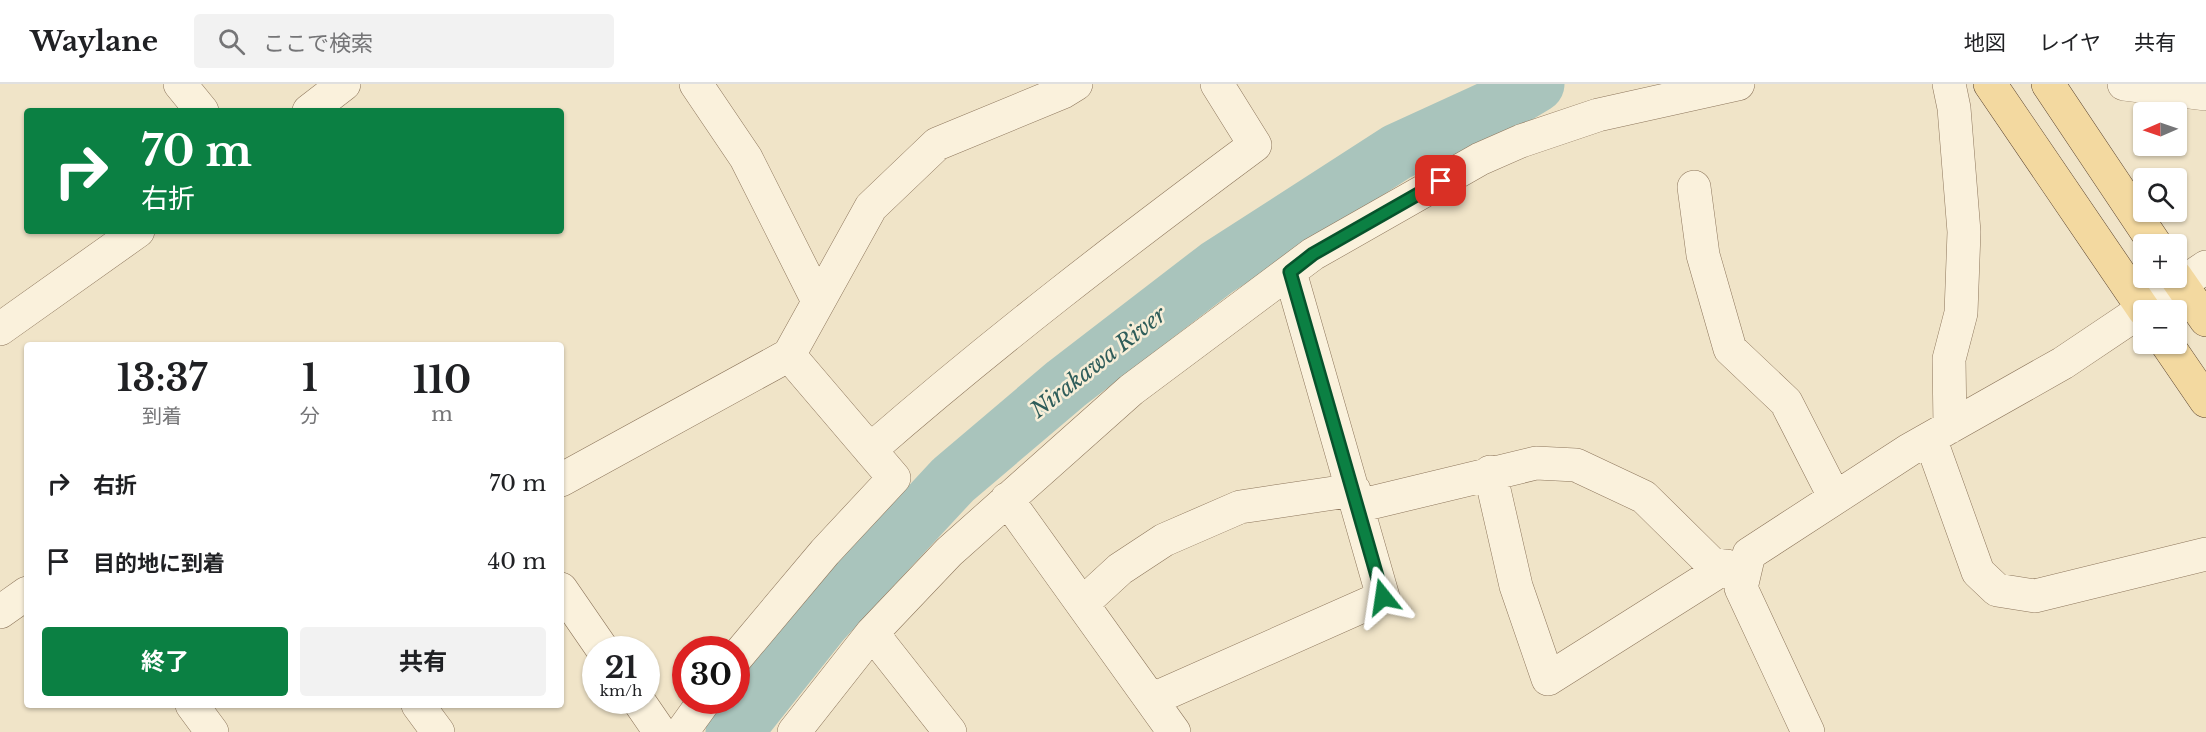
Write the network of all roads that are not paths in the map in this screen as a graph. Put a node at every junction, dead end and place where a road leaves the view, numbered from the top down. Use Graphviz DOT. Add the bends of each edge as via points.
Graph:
graph roads {
  1 [pos="180,84"];
  2 [pos="344,84"];
  3 [pos="696,84"];
  4 [pos="1076,84"];
  5 [pos="1217,84"];
  6 [pos="1738,84"];
  7 [pos="1949,84"];
  8 [pos="1990,84"];
  9 [pos="2048,84"];
  10 [pos="2124,84"];
  11 [pos="2206,94"];
  12 [pos="200,108"];
  13 [pos="313,108"];
  14 [pos="1694,188"];
  15 [pos="134,234"];
  16 [pos="2148,234"];
  17 [pos="1290,272"];
  18 [pos="2188,275"];
  19 [pos="2137,300"];
  20 [pos="2155,300"];
  21 [pos="818,301"];
  22 [pos="2133,316"];
  23 [pos="2206,320"];
  24 [pos="2,322"];
  25 [pos="2174,354"];
  26 [pos="789,355"];
  27 [pos="2206,401"];
  28 [pos="1940,433"];
  29 [pos="870,450"];
  30 [pos="1490,472"];
  31 [pos="564,478"];
  32 [pos="1356,498"];
  33 [pos="1835,498"];
  34 [pos="1007,499"];
  35 [pos="2206,554"];
  36 [pos="1735,568"];
  37 [pos="564,594"];
  38 [pos="24,595"];
  39 [pos="1083,603"];
  40 [pos="0,612"];
  41 [pos="872,633"];
  42 [pos="593,636"];
  43 [pos="750,640"];
  44 [pos="1153,699"];
  45 [pos="194,708"];
  46 [pos="420,708"];
  47 [pos="648,714"];
  48 [pos="695,714"];
  49 [pos="212,732"];
  50 [pos="438,732"];
  51 [pos="660,732"];
  52 [pos="682,732"];
  53 [pos="794,732"];
  54 [pos="950,732"];
  55 [pos="1174,732"];
  56 [pos="1808,732"];
  1 -- 12 [label="street"];
  2 -- 13 [label="street"];
  3 -- 21 [label="street" via="746,158"];
  4 -- 21 [label="street" via="937,144 871,207"];
  5 -- 29 [label="street" via="1255,145 1070,284 959,372"];
  6 -- 17 [label="street" via="1598,115 1521,141 1480,159 1313,254"];
  7 -- 28 [label="street" via="1964,232 1961,314 1949,358"];
  8 -- 19 [label="main road"];
  9 -- 16 [label="main road"];
  10 -- 11 [label="street"];
  14 -- 33 [label="street" via="1703,255 1730,349 1786,402"];
  15 -- 24 [label="street"];
  17 -- 32 [label="street"];
  17 -- 34 [label="street" via="1131,390"];
  18 -- 20 [label="street"];
  18 -- 23 [label="main road"];
  21 -- 26 [label="street"];
  22 -- 28 [label="street" via="2063,363"];
  25 -- 27 [label="main road"];
  26 -- 29 [label="street"];
  26 -- 31 [label="street"];
  28 -- 33 [label="street"];
  28 -- 35 [label="street" via="1978,573 1996,590 2035,596"];
  29 -- 43 [label="street" via="894,478"];
  30 -- 32 [label="street"];
  30 -- 36 [label="street" via="1536,463 1576,465 1644,497 1712,564"];
  30 -- 36 [label="street" via="1516,586 1548,679"];
  32 -- 39 [label="street" via="1240,507 1164,540 1119,569"];
  32 -- 44 [label="street" via="1383,597"];
  33 -- 36 [label="street" via="1749,554"];
  34 -- 39 [label="street"];
  34 -- 41 [label="street" via="949,552"];
  36 -- 56 [label="street" via="1747,606"];
  37 -- 42 [label="street"];
  38 -- 40 [label="street"];
  39 -- 44 [label="street"];
  41 -- 53 [label="street"];
  41 -- 54 [label="street"];
  44 -- 55 [label="street"];
  45 -- 49 [label="street"];
  46 -- 50 [label="street"];
  47 -- 51 [label="street"];
  48 -- 52 [label="street"];
}
